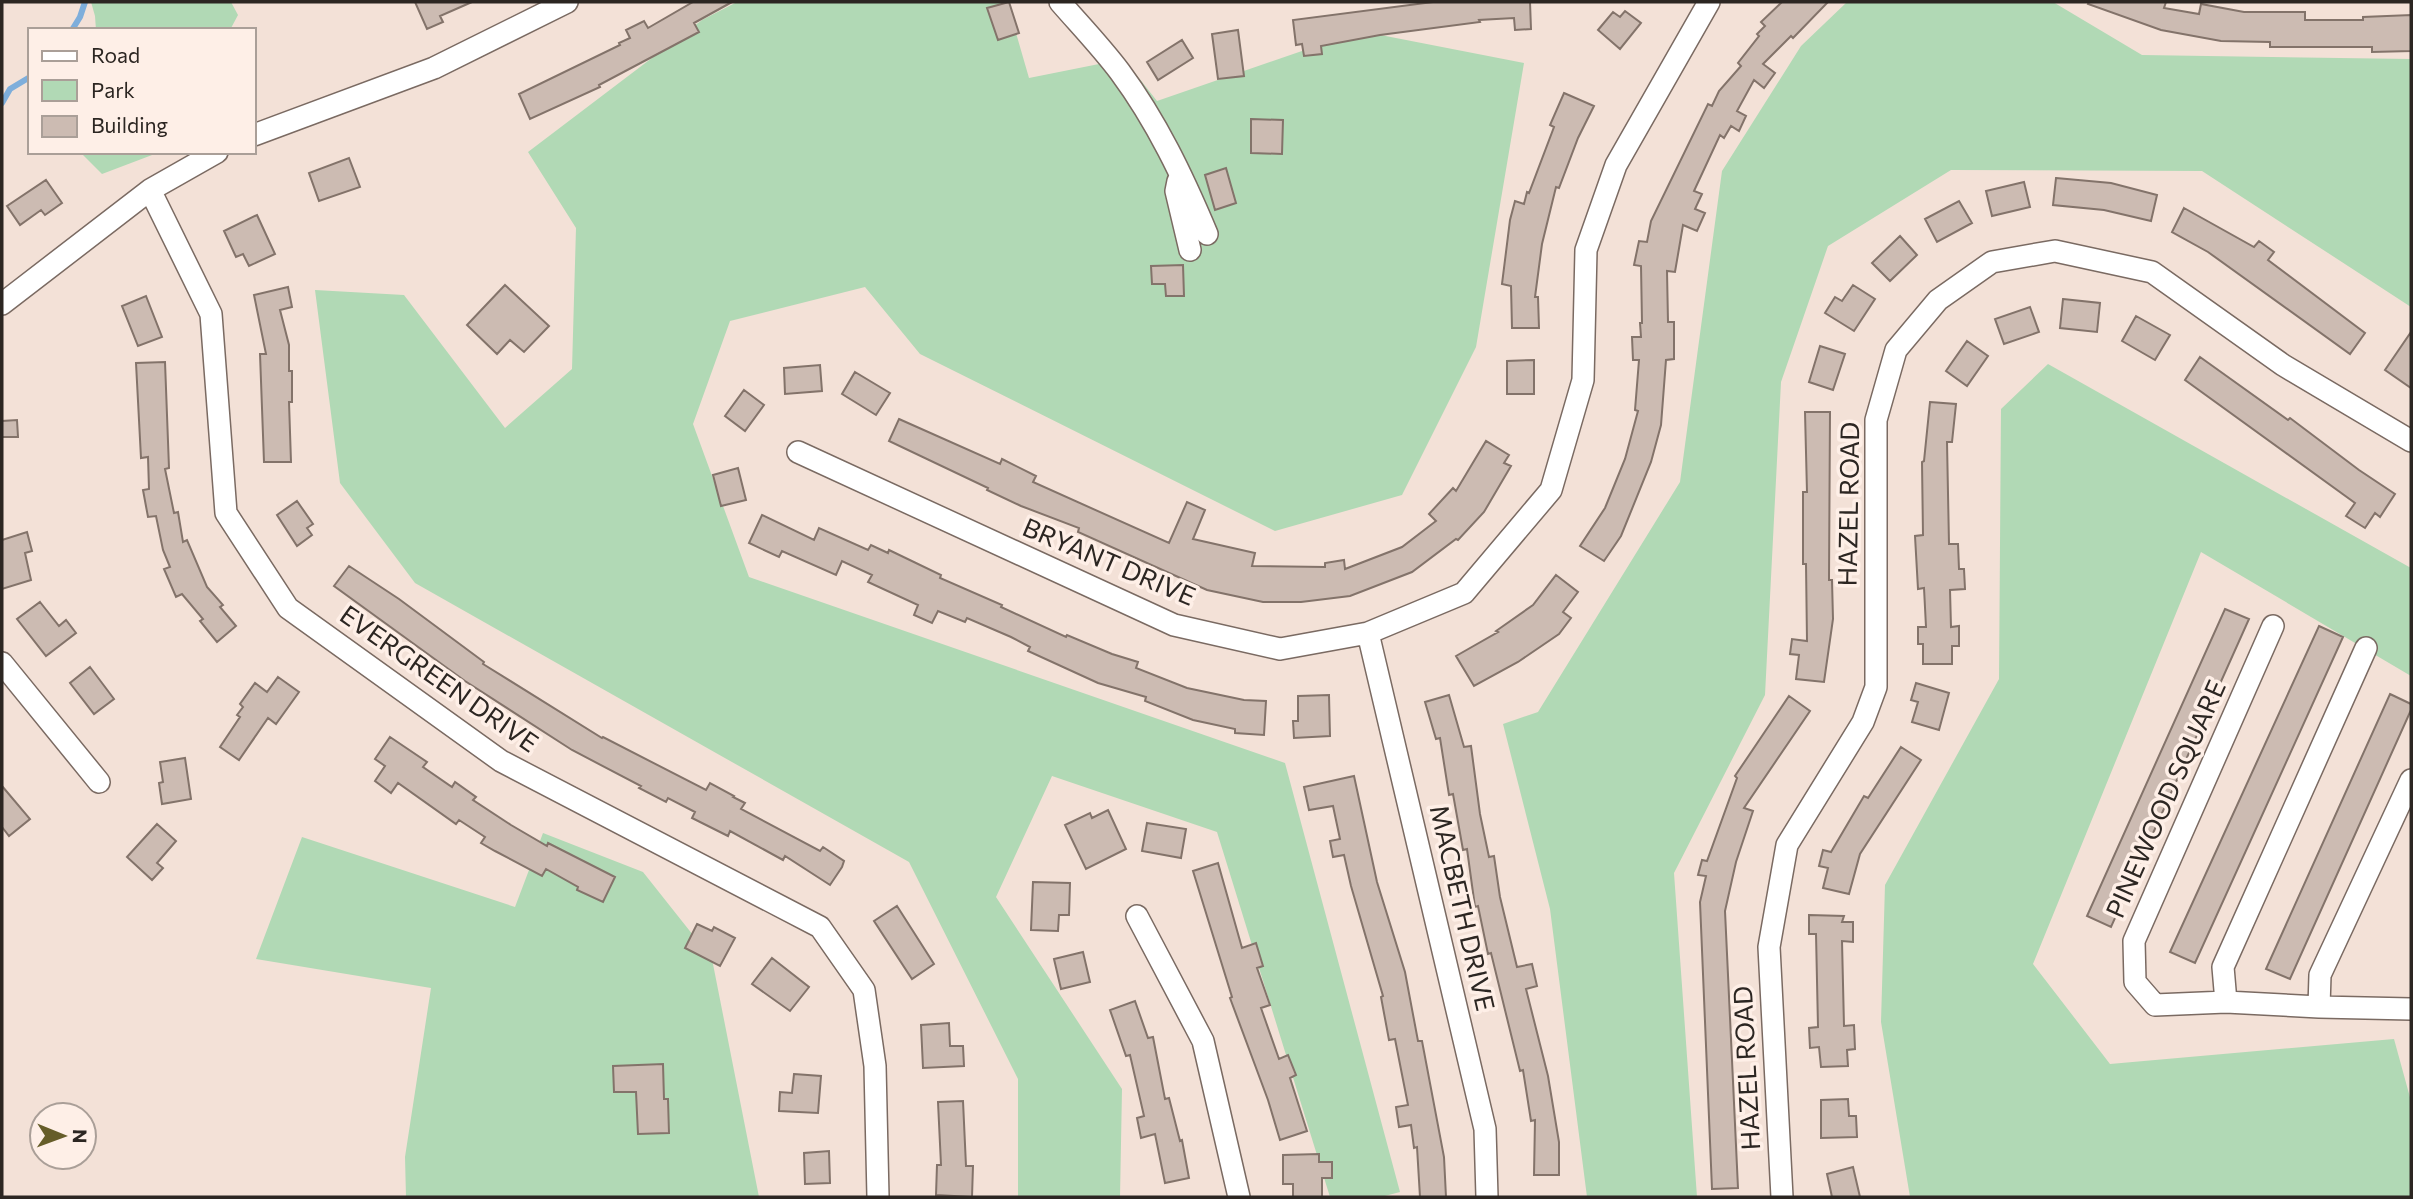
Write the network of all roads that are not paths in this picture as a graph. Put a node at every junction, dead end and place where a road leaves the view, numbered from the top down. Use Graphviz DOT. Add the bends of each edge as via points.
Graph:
graph roads {
  1 [pos="567,2"];
  2 [pos="1060,2"];
  3 [pos="1707,2"];
  4 [pos="256,134"];
  5 [pos="213,154"];
  6 [pos="1179,170"];
  7 [pos="150,190"];
  8 [pos="1207,234"];
  9 [pos="1190,250"];
  10 [pos="2,304"];
  11 [pos="2411,441"];
  12 [pos="798,452"];
  13 [pos="2273,626"];
  14 [pos="1368,633"];
  15 [pos="2365,648"];
  16 [pos="2,663"];
  17 [pos="2411,780"];
  18 [pos="99,782"];
  19 [pos="1137,916"];
  20 [pos="2226,1002"];
  21 [pos="2319,1007"];
  22 [pos="2411,1009"];
  23 [pos="878,1197"];
  24 [pos="1239,1197"];
  25 [pos="1487,1197"];
  26 [pos="1782,1197"];
  1 -- 4 [label="street" via="434,68"];
  2 -- 6 [label="street" via="1119,70"];
  3 -- 14 [label="street, BRYANT DRIVE" via="1616,165 1586,250 1583,380 1551,490 1464,593"];
  5 -- 7 [label="street"];
  6 -- 8 [label="street"];
  6 -- 9 [label="street" via="1176,191"];
  7 -- 10 [label="street"];
  7 -- 23 [label="street, EVERGREEN DRIVE" via="211,314 226,513 288,608 501,761 820,927 864,990 875,1066"];
  11 -- 26 [label="street, HAZEL ROAD" via="2283,365 2152,272 2055,251 1992,262 1938,300 1896,350 1875,420 1876,687 1863,722 1787,845 1769,947"];
  12 -- 14 [label="street, BRYANT DRIVE" via="1174,625 1280,649"];
  13 -- 20 [label="street, PINEWOOD SQUARE" via="2134,941 2135,982 2155,1005"];
  14 -- 25 [label="street, MACBETH DRIVE" via="1485,1129"];
  15 -- 20 [label="street" via="2223,967"];
  16 -- 18 [label="street"];
  17 -- 21 [label="street" via="2320,975"];
  19 -- 24 [label="street" via="1203,1041"];
  20 -- 21 [label="street, PINEWOOD SQUARE"];
  21 -- 22 [label="street, PINEWOOD SQUARE"];
}
